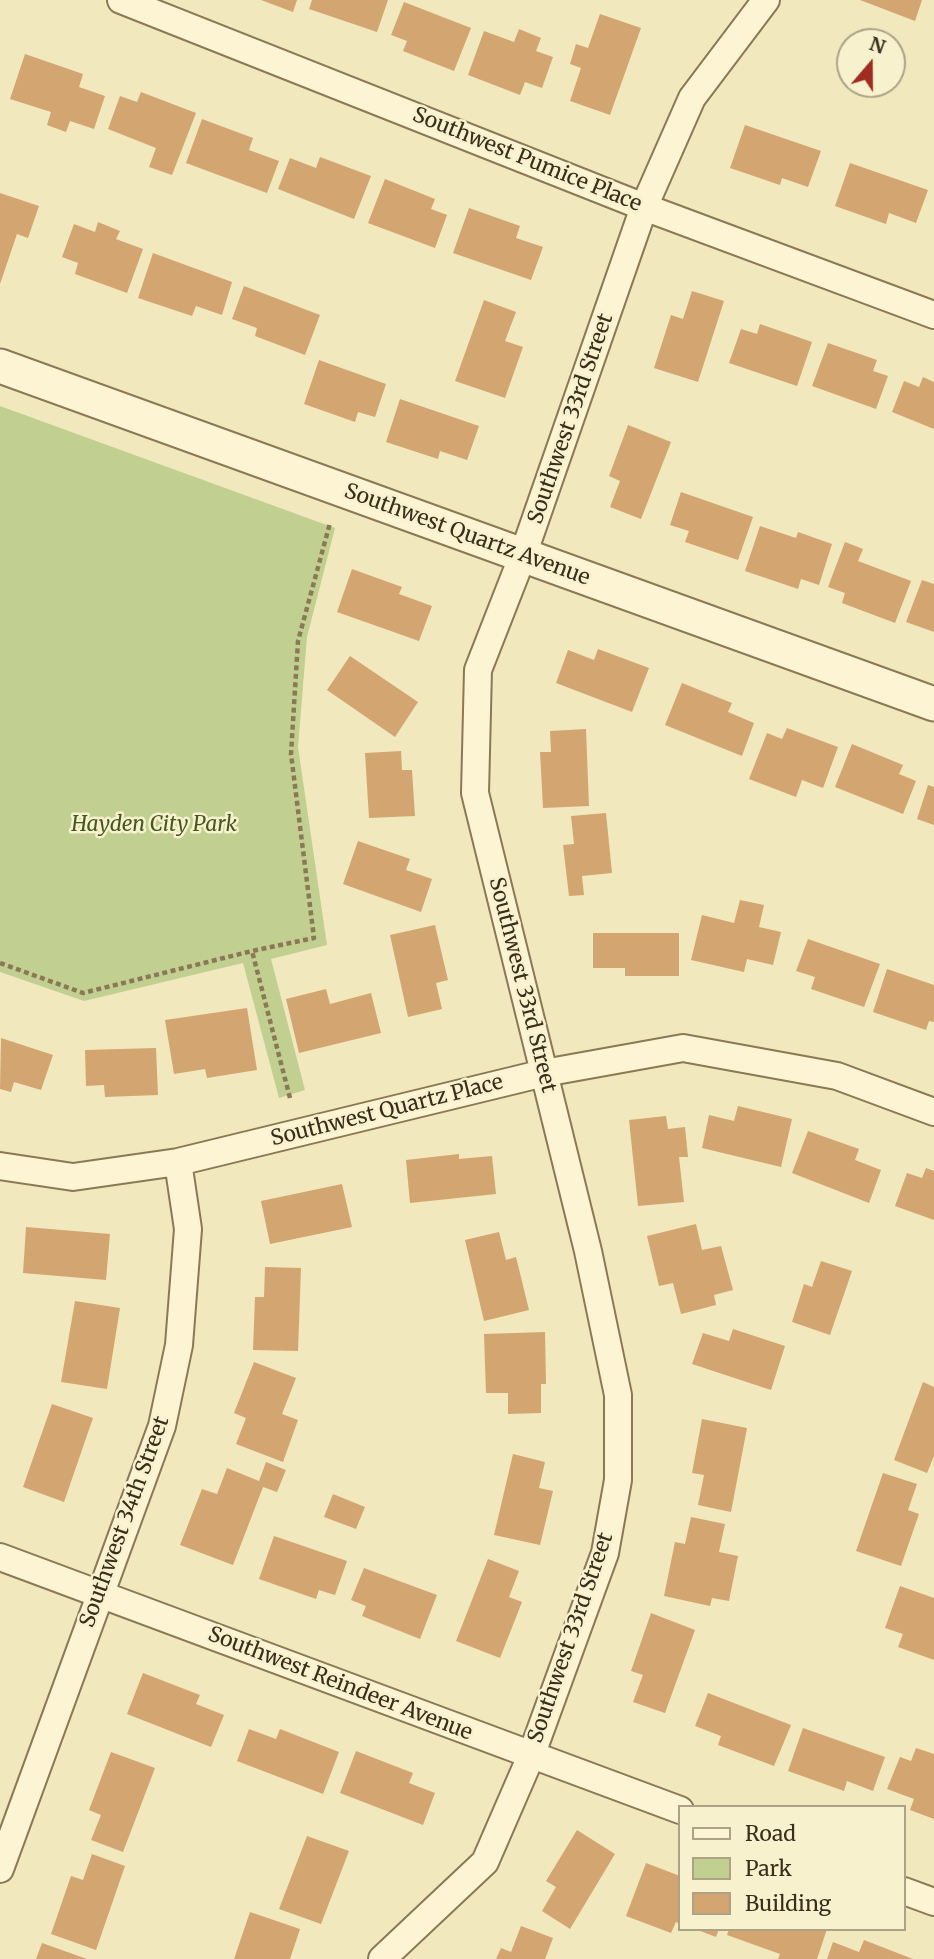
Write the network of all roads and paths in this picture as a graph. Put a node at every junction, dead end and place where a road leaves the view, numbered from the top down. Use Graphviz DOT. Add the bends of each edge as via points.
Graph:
graph roads {
  1 [pos="121,0"];
  2 [pos="766,0"];
  3 [pos="645,207"];
  4 [pos="934,315"];
  5 [pos="0,366"];
  6 [pos="330,523"];
  7 [pos="523,555"];
  8 [pos="934,704"];
  9 [pos="252,951"];
  10 [pos="0,964"];
  11 [pos="544,1073"];
  12 [pos="290,1098"];
  13 [pos="934,1112"];
  14 [pos="178,1162"];
  15 [pos="0,1166"];
  16 [pos="0,1557"];
  17 [pos="99,1593"];
  18 [pos="531,1756"];
  19 [pos="678,1809"];
  20 [pos="0,1869"];
  21 [pos="906,1892"];
  22 [pos="934,1902"];
  23 [pos="382,1959"];
  1 -- 3 [label="street, Southwest Pumice Place"];
  2 -- 3 [label="street, Southwest 33rd Street" via="692,98"];
  3 -- 4 [label="street, Southwest Pumice Place"];
  3 -- 7 [label="street, Southwest 33rd Street"];
  5 -- 7 [label="street, Southwest Quartz Avenue"];
  6 -- 9 [label="path" via="298,641 291,754 314,938"];
  7 -- 8 [label="street, Southwest Quartz Avenue"];
  7 -- 11 [label="street, Southwest 33rd Street" via="478,670 475,793"];
  9 -- 10 [label="path" via="83,993"];
  9 -- 12 [label="path"];
  11 -- 13 [label="street, Southwest Quartz Place" via="683,1048 837,1076"];
  11 -- 14 [label="street, Southwest Quartz Place"];
  11 -- 18 [label="street, Southwest 33rd Street" via="618,1395 618,1480 605,1553"];
  14 -- 15 [label="street, Southwest Quartz Place" via="73,1177"];
  14 -- 17 [label="street, Southwest 34th Street" via="188,1229 179,1345 162,1426"];
  16 -- 17 [label="street, Southwest Reindeer Avenue"];
  17 -- 18 [label="street, Southwest Reindeer Avenue"];
  17 -- 20 [label="street, Southwest 34th Street"];
  18 -- 19 [label="street, Southwest Reindeer Avenue"];
  18 -- 23 [label="street, Southwest 33rd Street" via="485,1862"];
  21 -- 22 [label="street"];
}
